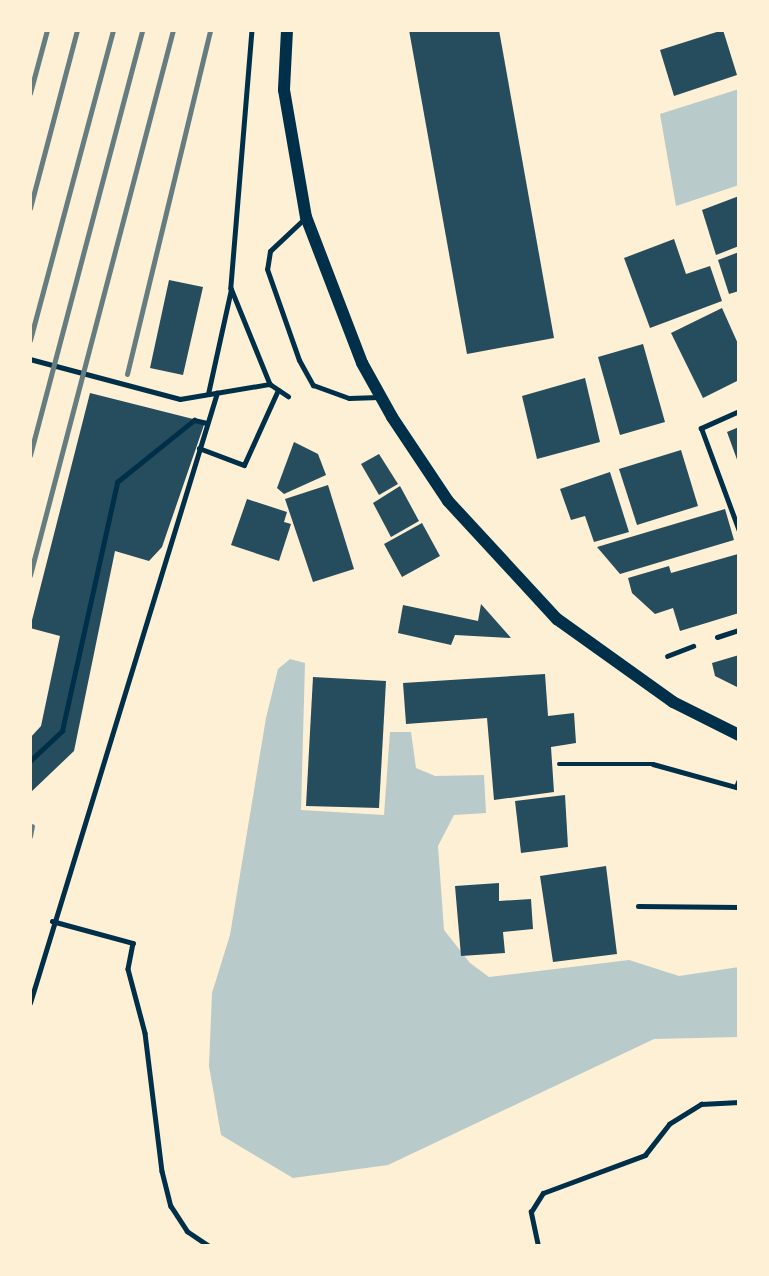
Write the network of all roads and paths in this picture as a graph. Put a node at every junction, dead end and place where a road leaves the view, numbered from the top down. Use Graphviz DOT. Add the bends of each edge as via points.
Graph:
graph roads {
  1 [pos="252,30"];
  2 [pos="286,30"];
  3 [pos="306,216"];
  4 [pos="231,288"];
  5 [pos="30,359"];
  6 [pos="278,390"];
  7 [pos="217,393"];
  8 [pos="208,394"];
  9 [pos="379,397"];
  10 [pos="739,411"];
  11 [pos="207,423"];
  12 [pos="199,448"];
  13 [pos="739,531"];
  14 [pos="739,630"];
  15 [pos="717,637"];
  16 [pos="739,735"];
  17 [pos="30,761"];
  18 [pos="559,764"];
  19 [pos="739,780"];
  20 [pos="638,906"];
  21 [pos="739,907"];
  22 [pos="51,921"];
  23 [pos="30,1003"];
  24 [pos="739,1102"];
  25 [pos="209,1246"];
  26 [pos="537,1246"];
  1 -- 4 [label="path"];
  2 -- 3 [label="street" via="284,90"];
  3 -- 9 [label="street"];
  3 -- 9 [label="lane" via="270,251 267,269 299,360 313,385 349,398"];
  4 -- 7 [label="path" via="270,384"];
  4 -- 8 [label="path"];
  5 -- 8 [label="path" via="180,399"];
  6 -- 12 [label="path" via="244,465"];
  7 -- 8 [label="path"];
  7 -- 11 [label="path"];
  9 -- 16 [label="street" via="448,501 557,619 663,695"];
  10 -- 13 [label="lane" via="701,428"];
  11 -- 12 [label="path"];
  11 -- 17 [label="path" via="194,419 117,482 62,731"];
  12 -- 22 [label="path"];
  14 -- 15 [label="lane"];
  18 -- 19 [label="path" via="653,764 736,787"];
  20 -- 21 [label="path"];
  22 -- 23 [label="path"];
  22 -- 25 [label="path" via="133,943 128,969 145,1033 162,1171 182,1222"];
  24 -- 26 [label="path" via="701,1104 669,1124 645,1155 543,1193 531,1212"];
}
